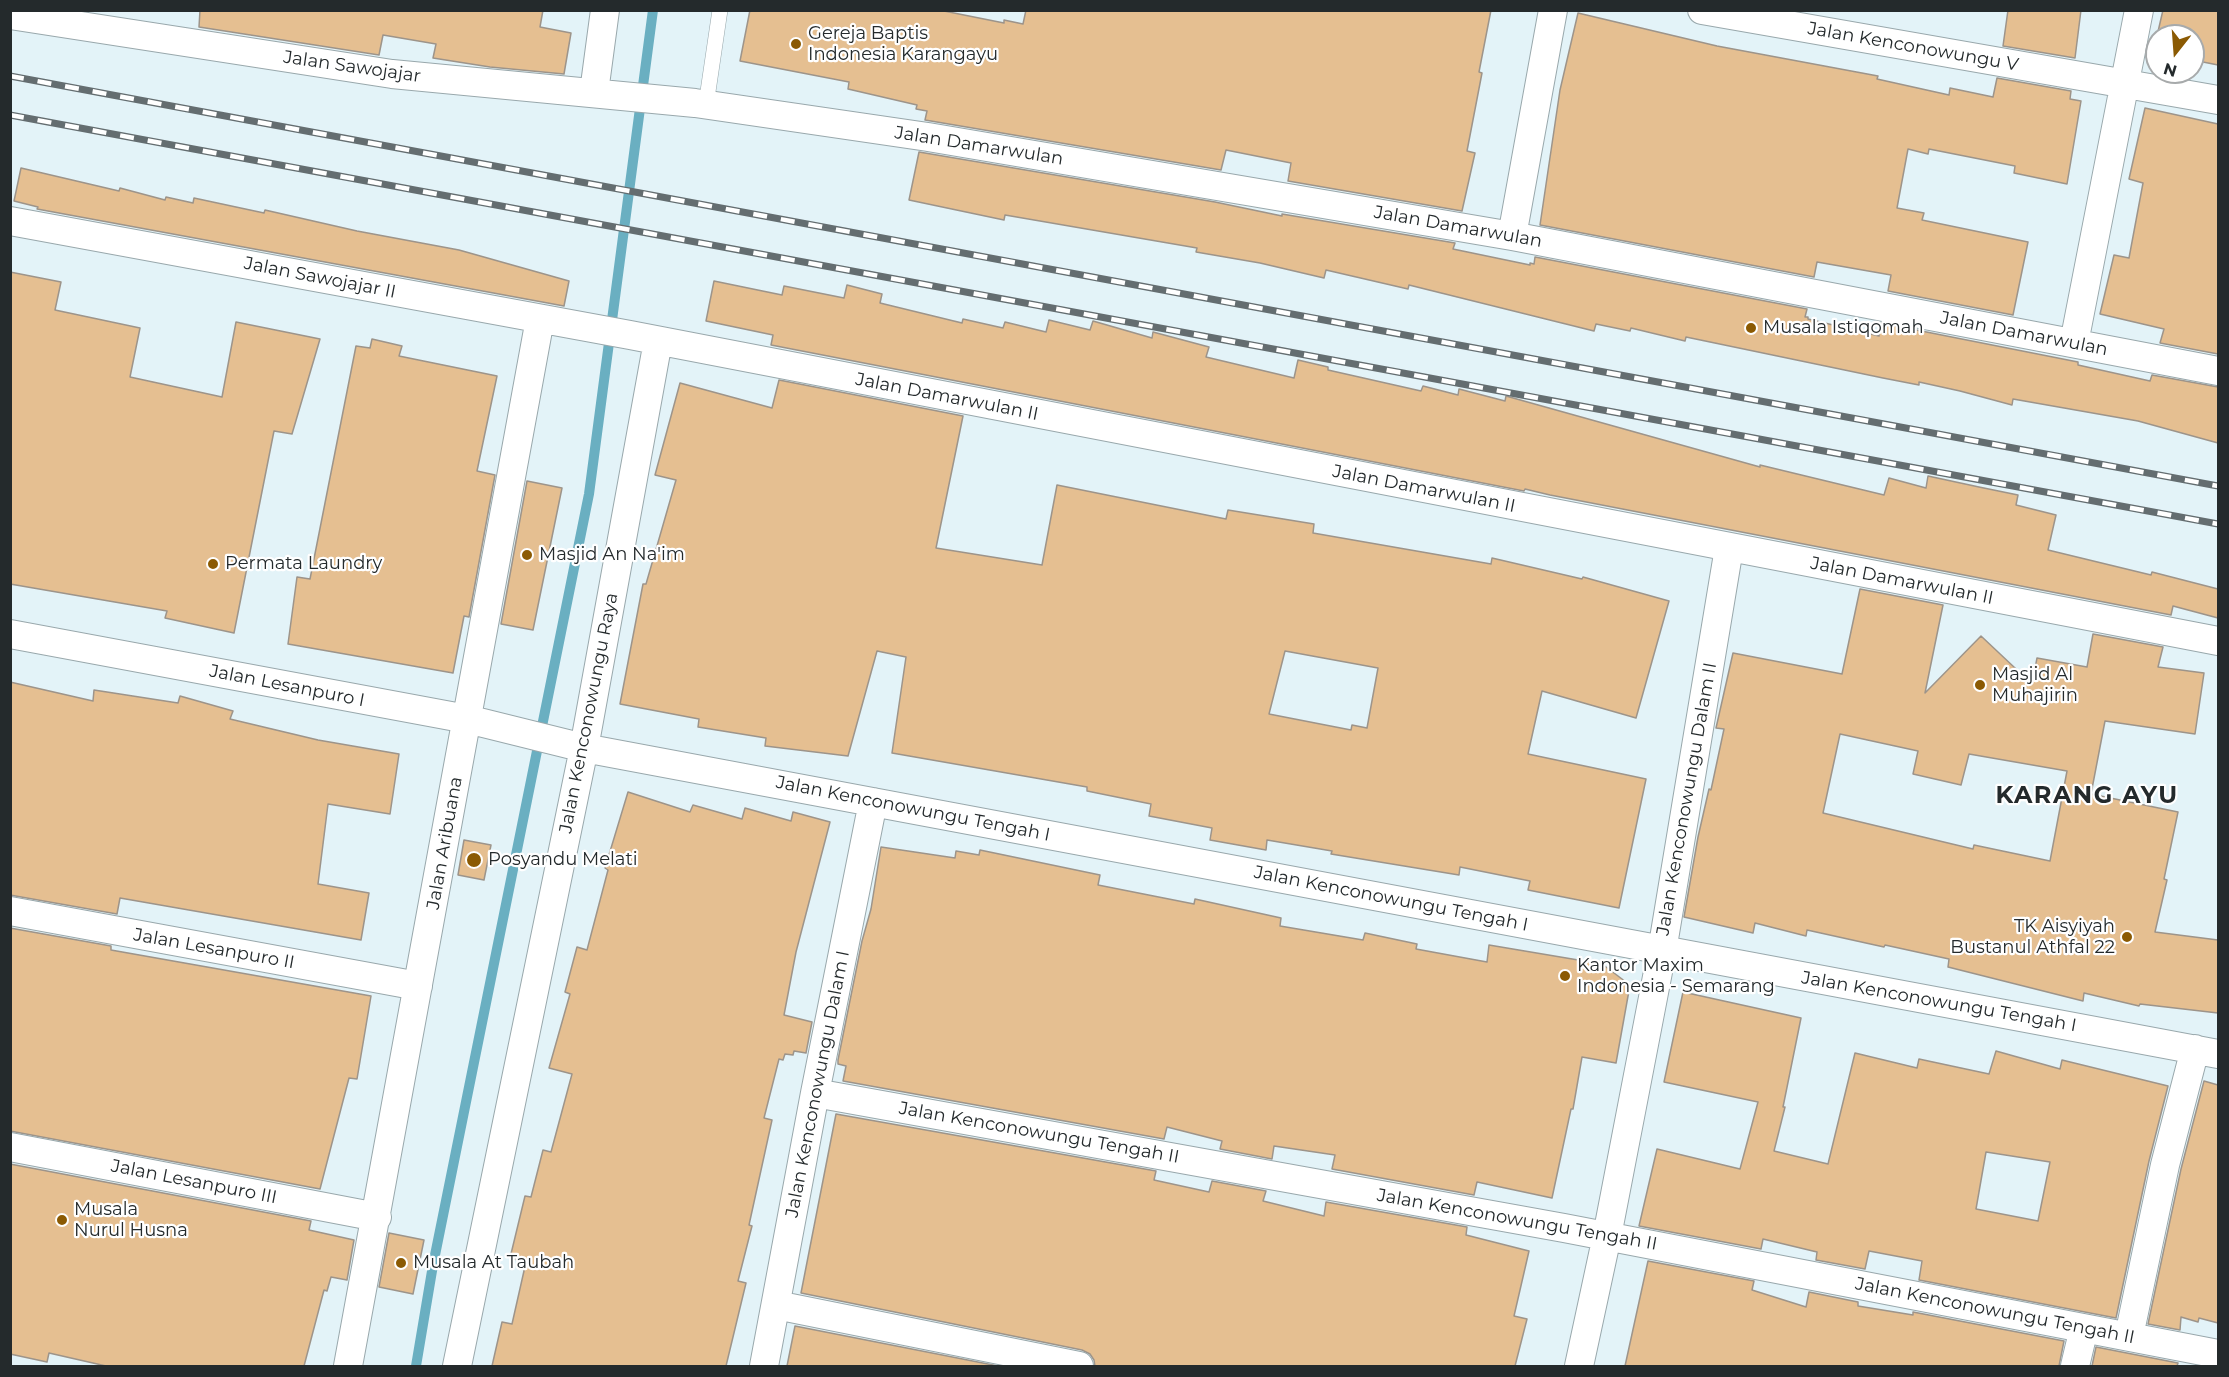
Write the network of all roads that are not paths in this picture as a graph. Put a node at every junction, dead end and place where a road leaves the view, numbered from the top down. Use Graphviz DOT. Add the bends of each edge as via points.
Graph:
graph roads {
  1 [pos="604,10"];
  2 [pos="720,10"];
  3 [pos="1553,10"];
  4 [pos="1702,10"];
  5 [pos="2139,10"];
  6 [pos="10,15"];
  7 [pos="2125,84"];
  8 [pos="602,93"];
  9 [pos="2218,100"];
  10 [pos="700,104"];
  11 [pos="10,220"];
  12 [pos="1512,236"];
  13 [pos="540,319"];
  14 [pos="630,335"];
  15 [pos="658,341"];
  16 [pos="2074,343"];
  17 [pos="2218,371"];
  18 [pos="1729,548"];
  19 [pos="10,634"];
  20 [pos="2218,641"];
  21 [pos="467,719"];
  22 [pos="574,745"];
  23 [pos="873,802"];
  24 [pos="10,912"];
  25 [pos="1662,951"];
  26 [pos="418,986"];
  27 [pos="2207,1051"];
  28 [pos="815,1093"];
  29 [pos="10,1147"];
  30 [pos="377,1217"];
  31 [pos="1607,1236"];
  32 [pos="776,1305"];
  33 [pos="2084,1328"];
  34 [pos="2129,1336"];
  35 [pos="2200,1356"];
  36 [pos="348,1366"];
  37 [pos="457,1366"];
  38 [pos="764,1366"];
  39 [pos="1079,1366"];
  40 [pos="1579,1366"];
  41 [pos="2075,1366"];
  1 -- 8 [label="street"];
  2 -- 10 [label="lane"];
  3 -- 12 [label="street"];
  4 -- 7 [label="street, Jalan Kenconowungu V"];
  5 -- 7 [label="street"];
  6 -- 8 [label="street, Jalan Sawojajar" via="392,74"];
  7 -- 9 [label="street, Jalan Kenconowungu V"];
  7 -- 16 [label="street"];
  8 -- 10 [label="street, Jalan Sawojajar"];
  10 -- 12 [label="street, Jalan Damarwulan" via="928,137"];
  11 -- 13 [label="street, Jalan Sawojajar II"];
  12 -- 16 [label="street, Jalan Damarwulan"];
  13 -- 14 [label="street, Jalan Sawojajar II"];
  13 -- 21 [label="street, Jalan Aribuana"];
  14 -- 15 [label="street, Jalan Damarwulan II"];
  15 -- 18 [label="street, Jalan Damarwulan II"];
  15 -- 22 [label="street, Jalan Kenconowungu Raya"];
  16 -- 17 [label="street, Jalan Damarwulan"];
  18 -- 20 [label="street, Jalan Damarwulan II"];
  18 -- 25 [label="street, Jalan Kenconowungu Dalam II"];
  19 -- 21 [label="street, Jalan Lesanpuro I"];
  21 -- 22 [label="street, Jalan Lesanpuro I"];
  21 -- 26 [label="street, Jalan Aribuana"];
  22 -- 23 [label="street, Jalan Kenconowungu Tengah I"];
  22 -- 37 [label="street, Jalan Kenconowungu Raya"];
  23 -- 25 [label="street, Jalan Kenconowungu Tengah I"];
  23 -- 28 [label="street, Jalan Kenconowungu Dalam I"];
  24 -- 26 [label="street, Jalan Lesanpuro II"];
  25 -- 27 [label="street, Jalan Kenconowungu Tengah I"];
  25 -- 31 [label="street, Jalan Kenconowungu Dalam II"];
  26 -- 30 [label="street, Jalan Aribuana"];
  27 -- 34 [label="street" via="2165,1165"];
  28 -- 31 [label="street, Jalan Kenconowungu Tengah II"];
  28 -- 32 [label="street, Jalan Kenconowungu Dalam I"];
  29 -- 30 [label="street, Jalan Lesanpuro III"];
  30 -- 36 [label="street, Jalan Aribuana"];
  31 -- 33 [label="street, Jalan Kenconowungu Tengah II"];
  31 -- 40 [label="street, Jalan Kenconowungu Dalam II"];
  32 -- 38 [label="street, Jalan Kenconowungu Dalam I"];
  32 -- 39 [label="street"];
  33 -- 34 [label="street, Jalan Kenconowungu Tengah II"];
  33 -- 41 [label="street"];
  34 -- 35 [label="street, Jalan Kenconowungu Tengah II"];
}
